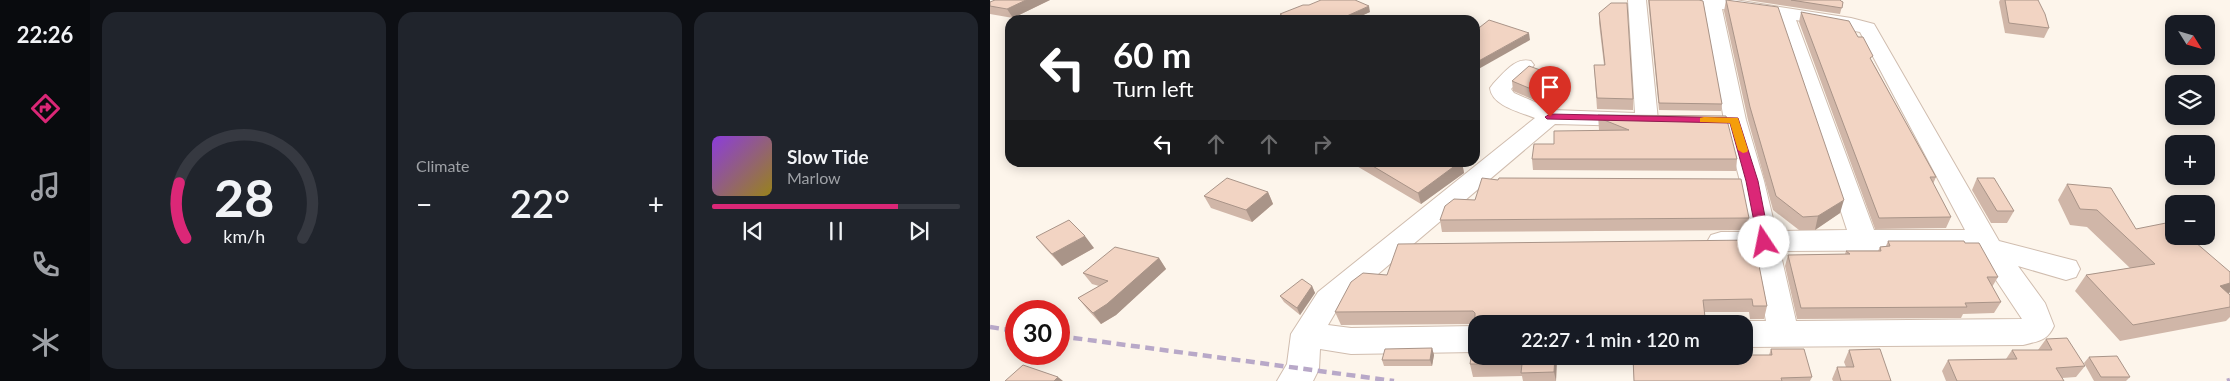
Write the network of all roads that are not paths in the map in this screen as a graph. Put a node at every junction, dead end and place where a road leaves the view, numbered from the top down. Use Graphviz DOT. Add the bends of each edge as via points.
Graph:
graph roads {
  1 [pos="1637,0"];
  2 [pos="1706,1"];
  3 [pos="1784,12"];
  4 [pos="1524,65"];
  5 [pos="1550,117"];
  6 [pos="1476,180"];
  7 [pos="1512,180"];
  8 [pos="1864,240"];
  9 [pos="1694,242"];
  10 [pos="1764,242"];
  11 [pos="1396,244"];
  12 [pos="1435,244"];
  13 [pos="1988,245"];
  14 [pos="2066,269"];
  15 [pos="1306,334"];
  16 [pos="1753,334"];
  17 [pos="1784,334"];
  18 [pos="1468,339"];
  19 [pos="1293,381"];
  1 -- 5 [label="street" via="1657,120"];
  2 -- 3 [label="street"];
  2 -- 10 [label="street" via="1725,120"];
  3 -- 8 [label="street"];
  3 -- 13 [label="street" via="1867,28"];
  4 -- 5 [label="street" via="1500,88 1501,95"];
  5 -- 6 [label="street"];
  6 -- 7 [label="street"];
  6 -- 11 [label="street"];
  8 -- 10 [label="street"];
  8 -- 13 [label="street"];
  9 -- 10 [label="street"];
  10 -- 17 [label="street"];
  11 -- 12 [label="street"];
  11 -- 15 [label="street" via="1328,300"];
  13 -- 14 [label="street"];
  13 -- 17 [label="street" via="2034,311 2039,326 2036,329 2023,332"];
  15 -- 18 [label="street" via="1352,341"];
  15 -- 19 [label="street" via="1303,369"];
  16 -- 17 [label="street"];
}
